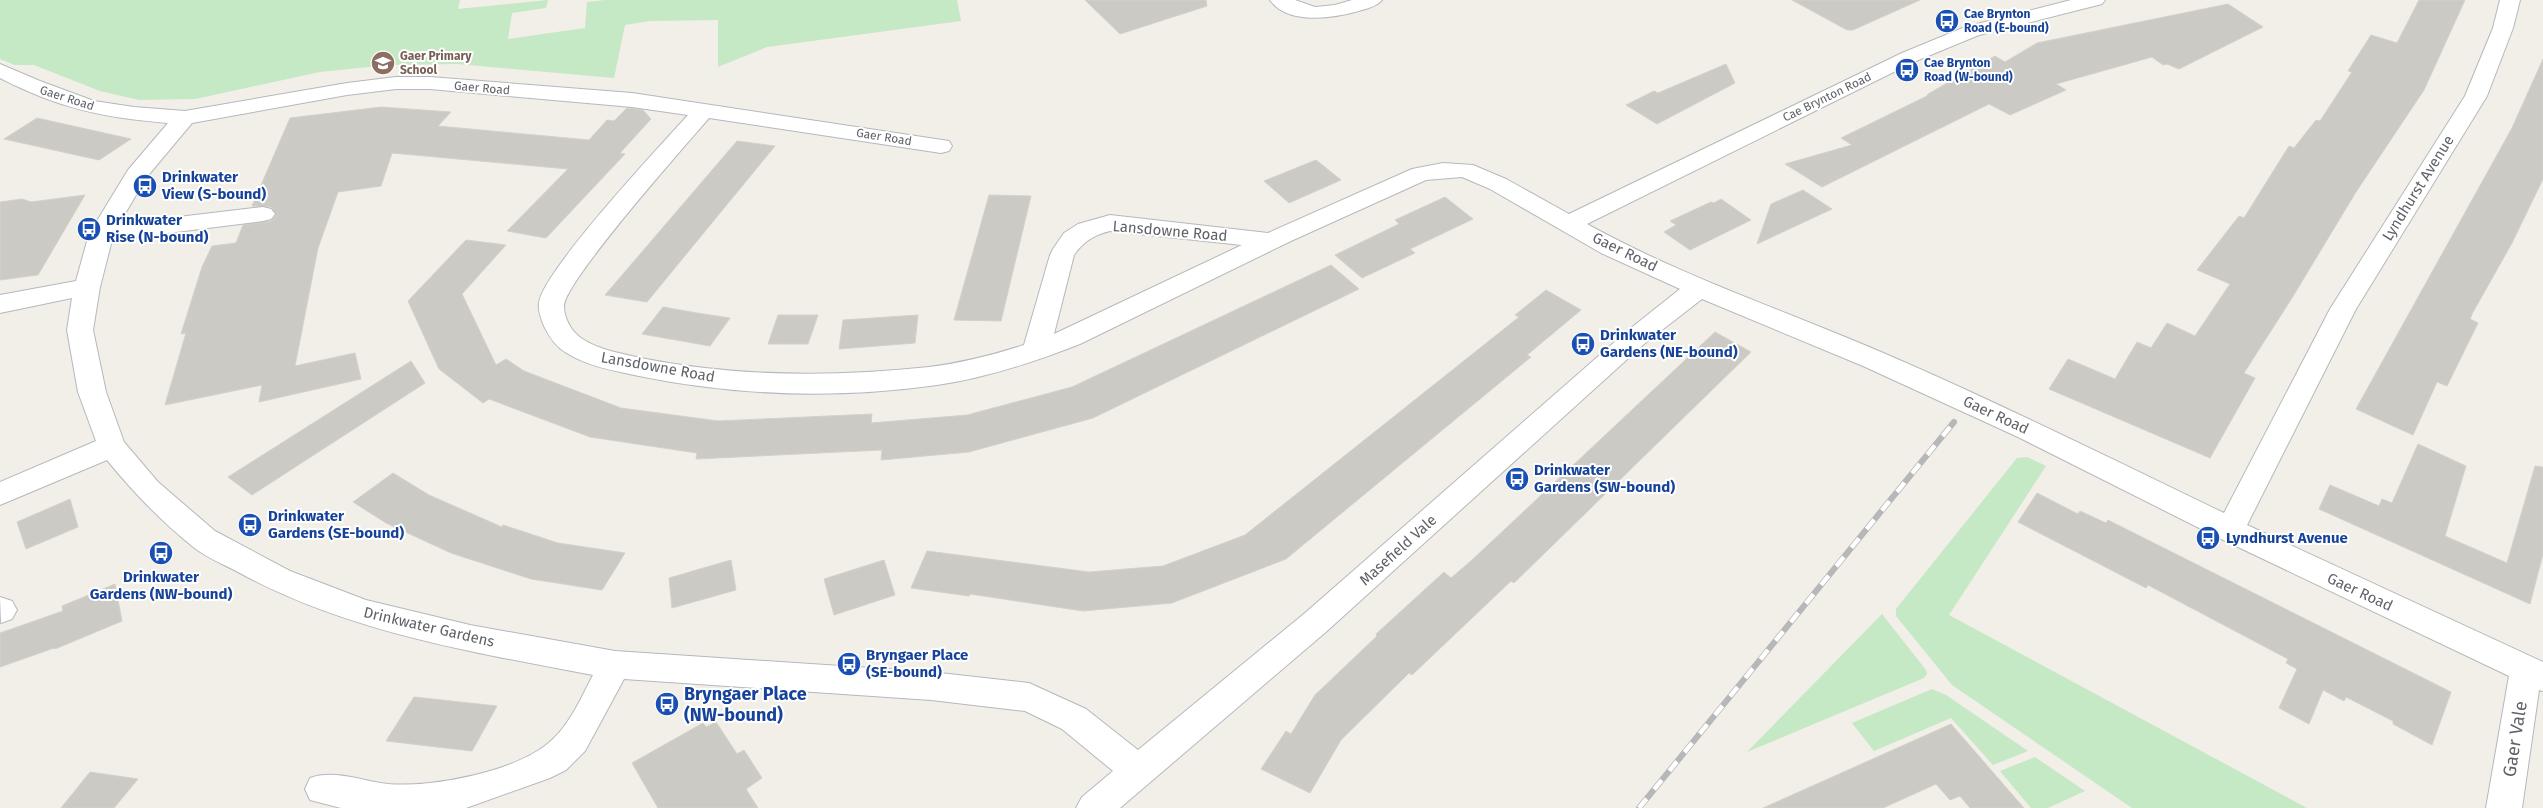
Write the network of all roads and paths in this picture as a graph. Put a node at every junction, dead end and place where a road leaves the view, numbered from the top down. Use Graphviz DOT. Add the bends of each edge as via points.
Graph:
graph roads {
  1 [pos="1280,0"];
  2 [pos="1372,0"];
  3 [pos="2096,0"];
  4 [pos="2510,0"];
  5 [pos="0,70"];
  6 [pos="703,110"];
  7 [pos="184,118"];
  8 [pos="941,146"];
  9 [pos="1443,170"];
  10 [pos="263,214"];
  11 [pos="1569,223"];
  12 [pos="101,234"];
  13 [pos="1269,241"];
  14 [pos="87,287"];
  15 [pos="1699,288"];
  16 [pos="0,304"];
  17 [pos="1036,351"];
  18 [pos="112,446"];
  19 [pos="0,494"];
  20 [pos="2230,530"];
  21 [pos="614,665"];
  22 [pos="2535,674"];
  23 [pos="1138,770"];
  24 [pos="322,789"];
  25 [pos="394,804"];
  26 [pos="1094,808"];
  27 [pos="2504,808"];
  1 -- 2 [label="street" via="1306,14 1334,12"];
  3 -- 11 [label="street, Cae Brynton Road" via="1972,31 1909,57"];
  4 -- 20 [label="street, Lyndhurst Avenue" via="2503,28 2476,96 2343,309"];
  5 -- 7 [label="street, Gaer Road" via="32,86 90,107"];
  6 -- 7 [label="street, Gaer Road" via="632,100 396,83"];
  6 -- 8 [label="street, Gaer Road"];
  6 -- 17 [label="street, Lansdowne Road" via="563,278 551,303 557,327 572,345 593,356 650,369 744,382 920,377 989,365"];
  7 -- 12 [label="street, Drinkwater Gardens" via="136,175"];
  9 -- 11 [label="street, Gaer Road" via="1465,170"];
  9 -- 13 [label="street, Lansdowne Road" via="1420,174"];
  10 -- 12 [label="street"];
  11 -- 15 [label="street, Gaer Road" via="1610,247"];
  12 -- 14 [label="street, Drinkwater Gardens"];
  13 -- 17 [label="street, Lansdowne Road" via="1125,312"];
  13 -- 17 [label="street, Lansdowne Road" via="1110,223 1086,229 1073,239 1062,255"];
  14 -- 16 [label="street"];
  14 -- 18 [label="street, Drinkwater Gardens" via="80,330 92,392"];
  15 -- 20 [label="street, Gaer Road" via="1872,359 2028,430"];
  15 -- 23 [label="street, Masefield Vale" via="1635,338 1316,622"];
  18 -- 19 [label="street"];
  18 -- 21 [label="street, Drinkwater Gardens" via="148,490 204,539 279,580 363,612 470,638"];
  20 -- 22 [label="street, Gaer Road"];
  21 -- 23 [label="street, Drinkwater Gardens" via="922,685 1029,697 1074,719"];
  21 -- 25 [label="street" via="576,736 544,765 523,775 437,798"];
  22 -- 27 [label="street, Gaer Vale"];
  23 -- 26 [label="street, Masefield Vale"];
  24 -- 25 [label="street"];
}
